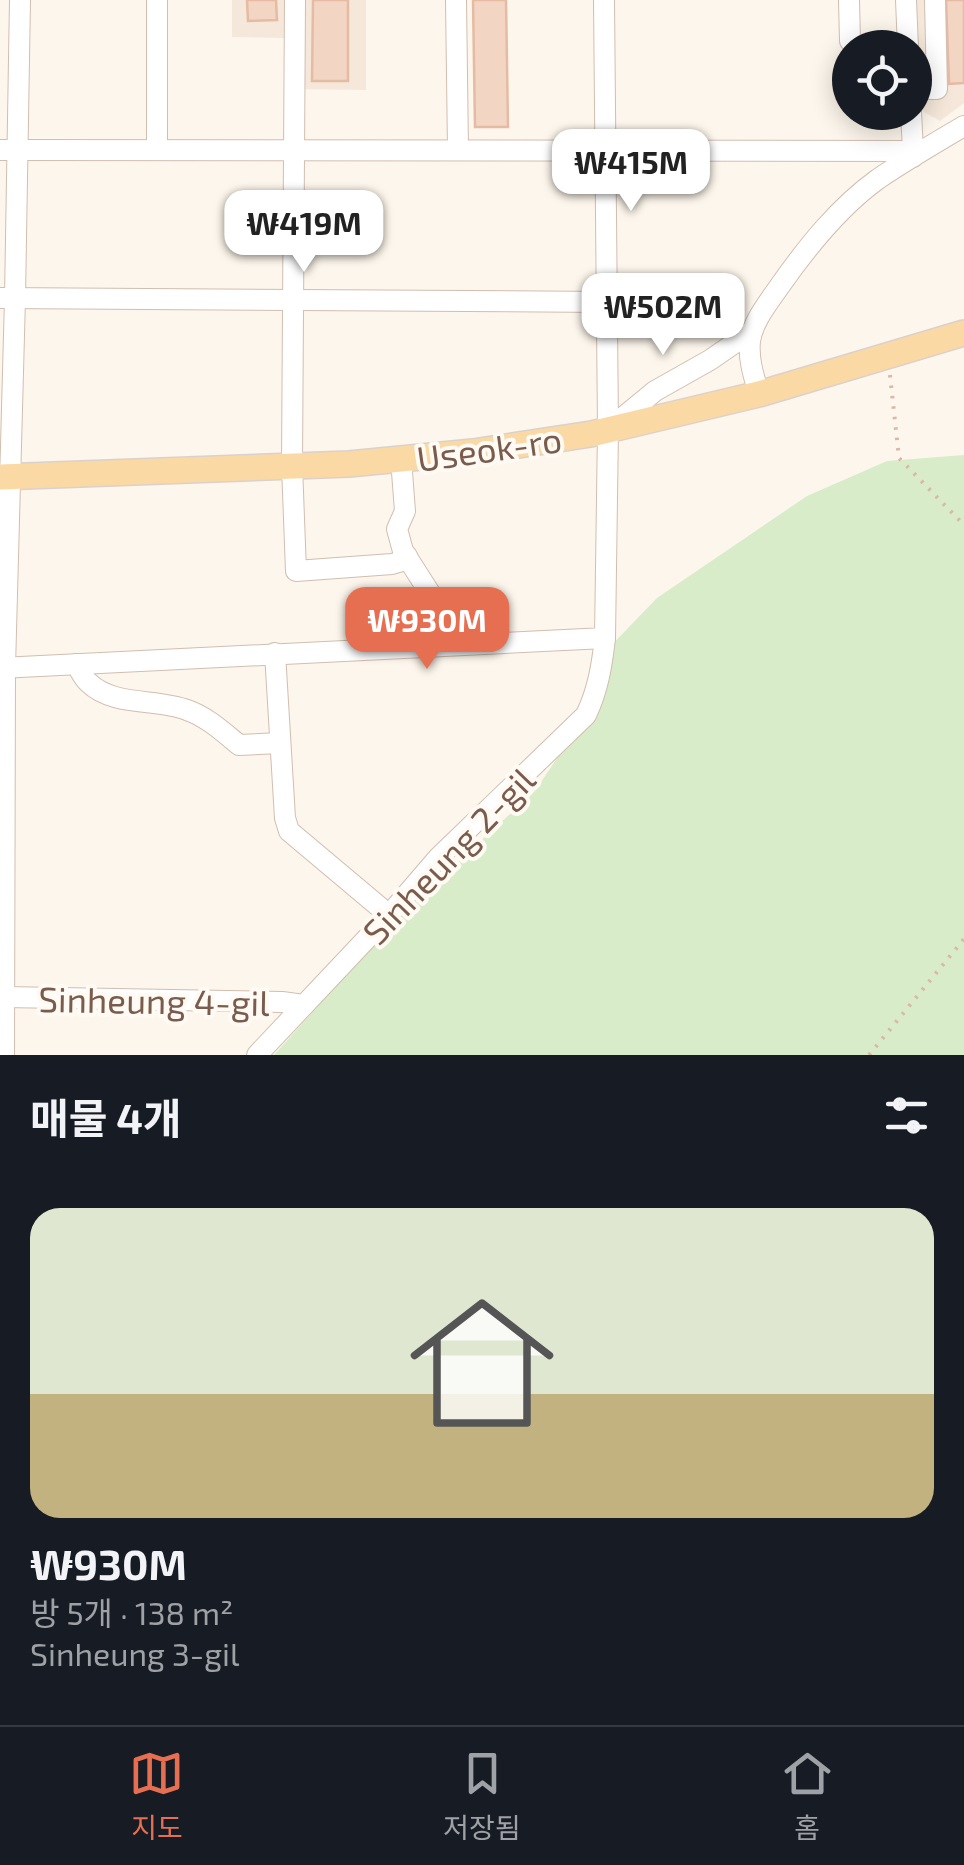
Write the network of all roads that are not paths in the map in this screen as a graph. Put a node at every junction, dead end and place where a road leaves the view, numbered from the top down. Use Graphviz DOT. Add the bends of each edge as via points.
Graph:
graph roads {
  1 [pos="20,0"];
  2 [pos="157,0"];
  3 [pos="295,0"];
  4 [pos="456,0"];
  5 [pos="604,0"];
  6 [pos="849,0"];
  7 [pos="906,0"];
  8 [pos="934,0"];
  9 [pos="850,30"];
  10 [pos="907,30"];
  11 [pos="932,89"];
  12 [pos="964,126"];
  13 [pos="912,130"];
  14 [pos="9,150"];
  15 [pos="158,150"];
  16 [pos="293,150"];
  17 [pos="458,150"];
  18 [pos="606,152"];
  19 [pos="913,154"];
  20 [pos="8,298"];
  21 [pos="292,300"];
  22 [pos="607,302"];
  23 [pos="752,331"];
  24 [pos="964,333"];
  25 [pos="759,394"];
  26 [pos="608,429"];
  27 [pos="402,460"];
  28 [pos="292,466"];
  29 [pos="5,477"];
  30 [pos="407,556"];
  31 [pos="605,638"];
  32 [pos="440,646"];
  33 [pos="275,654"];
  34 [pos="76,664"];
  35 [pos="2,668"];
  36 [pos="2,727"];
  37 [pos="280,743"];
  38 [pos="389,915"];
  39 [pos="4,997"];
  40 [pos="304,1005"];
  41 [pos="4,1055"];
  42 [pos="258,1055"];
  1 -- 14 [label="street"];
  2 -- 15 [label="street"];
  3 -- 16 [label="street"];
  4 -- 17 [label="street"];
  5 -- 18 [label="street, Sinheung 2-gil"];
  6 -- 9 [label="street"];
  7 -- 10 [label="street"];
  8 -- 11 [label="street"];
  12 -- 19 [label="street"];
  13 -- 19 [label="street"];
  14 -- 15 [label="street"];
  14 -- 20 [label="street"];
  15 -- 16 [label="street"];
  16 -- 17 [label="street"];
  16 -- 21 [label="street"];
  17 -- 18 [label="street"];
  18 -- 19 [label="street"];
  18 -- 22 [label="street, Sinheung 2-gil"];
  19 -- 23 [label="street" via="838,214 794,265"];
  20 -- 21 [label="street"];
  20 -- 29 [label="street"];
  21 -- 22 [label="street"];
  21 -- 28 [label="street"];
  22 -- 26 [label="street, Sinheung 2-gil"];
  23 -- 25 [label="street" via="750,362"];
  23 -- 26 [label="street"];
  24 -- 25 [label="main road, Useok-ro"];
  25 -- 26 [label="main road, Useok-ro"];
  26 -- 27 [label="main road, Useok-ro"];
  26 -- 31 [label="street, Sinheung 2-gil"];
  27 -- 28 [label="main road, Useok-ro"];
  27 -- 30 [label="street" via="405,511 397,529"];
  28 -- 29 [label="main road, Useok-ro"];
  28 -- 30 [label="street" via="296,570 392,564"];
  29 -- 35 [label="street"];
  30 -- 32 [label="street" via="435,601"];
  31 -- 32 [label="street"];
  31 -- 38 [label="street, Sinheung 2-gil" via="586,715 438,858"];
  32 -- 33 [label="street"];
  33 -- 34 [label="street"];
  33 -- 37 [label="street"];
  34 -- 35 [label="street"];
  34 -- 37 [label="street" via="99,690 184,708 239,745"];
  35 -- 36 [label="street"];
  36 -- 39 [label="street"];
  37 -- 38 [label="street" via="289,831"];
  38 -- 40 [label="street, Sinheung 2-gil"];
  39 -- 40 [label="street, Sinheung 4-gil"];
  39 -- 41 [label="street"];
  40 -- 42 [label="street, Sinheung 2-gil"];
}
